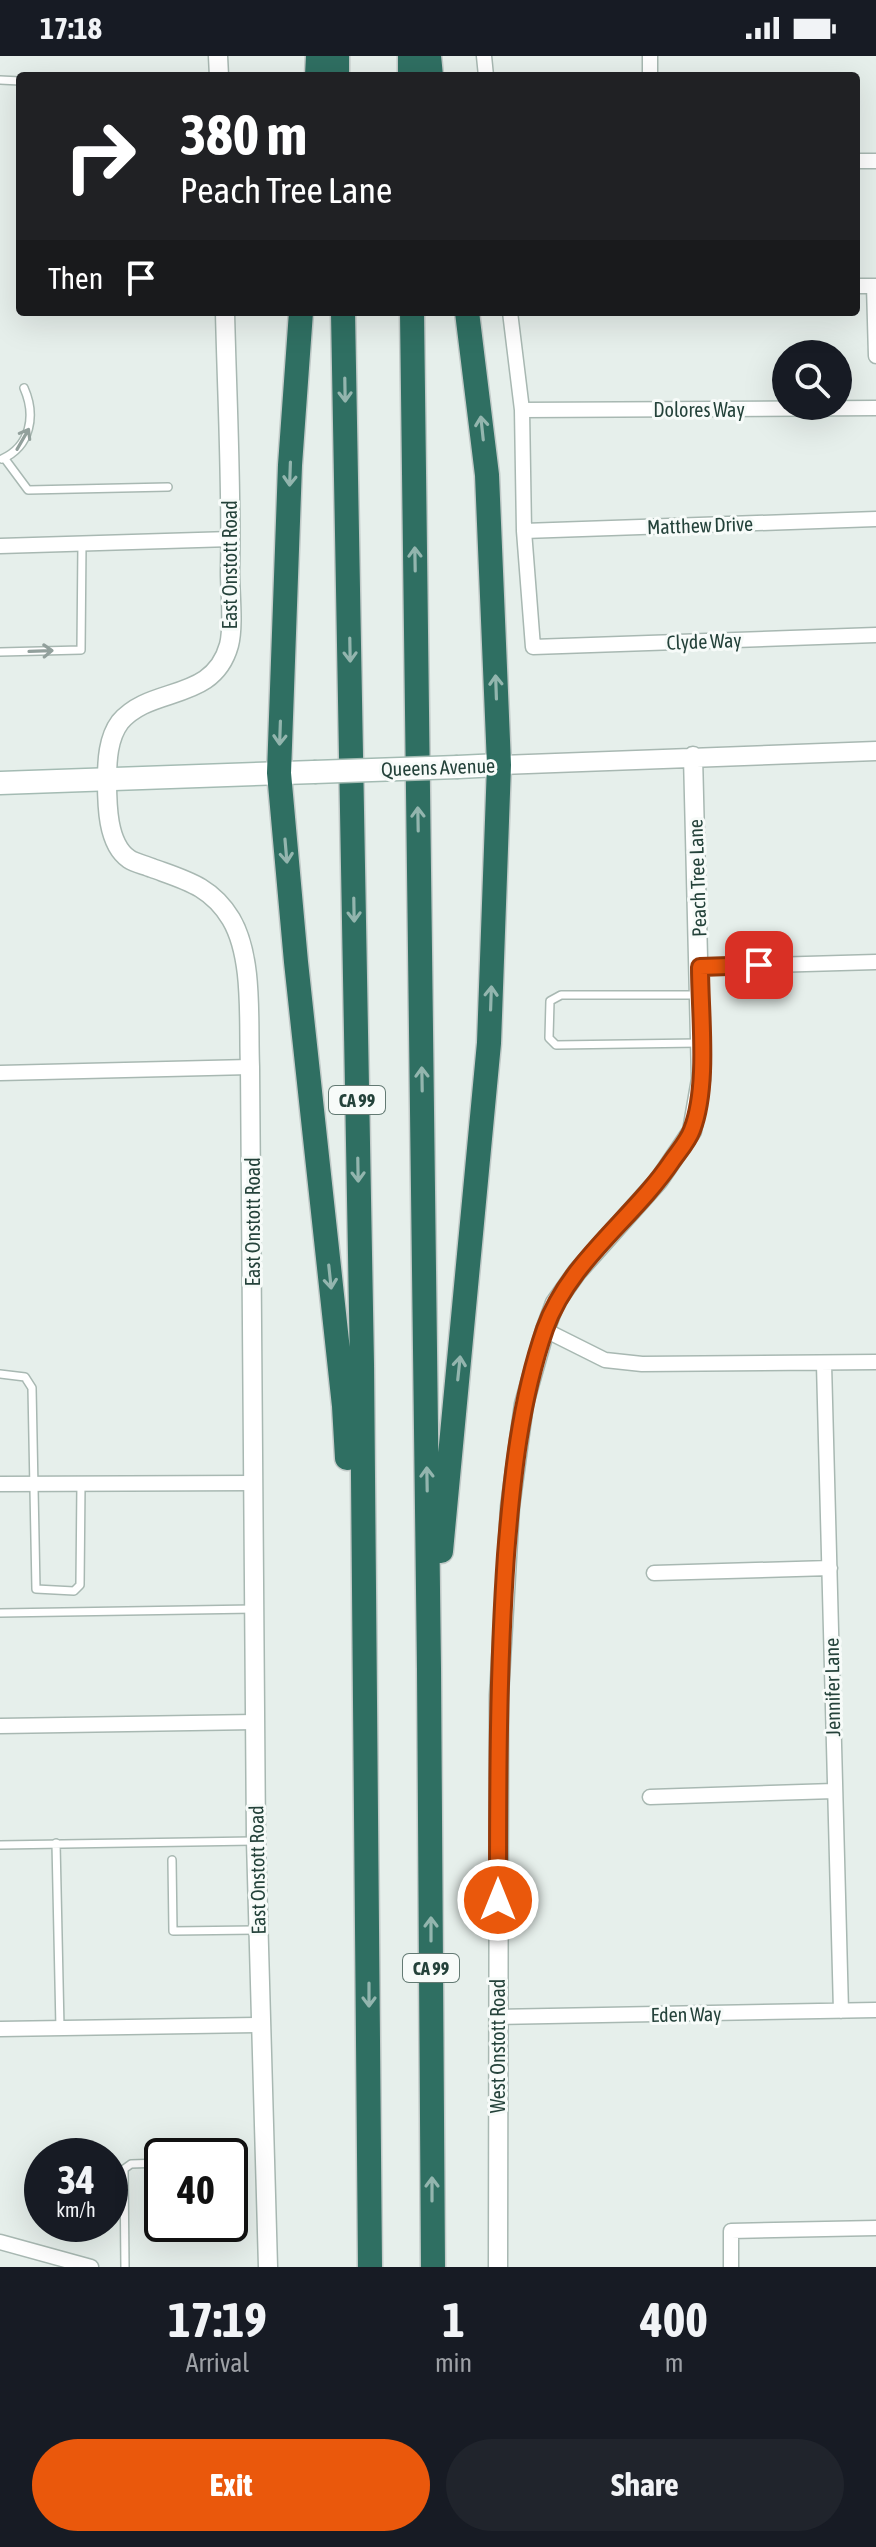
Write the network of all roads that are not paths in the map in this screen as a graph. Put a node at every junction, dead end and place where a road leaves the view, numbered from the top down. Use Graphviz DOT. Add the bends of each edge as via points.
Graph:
graph roads {
  1 [pos="875,286"];
  2 [pos="225,316"];
  3 [pos="301,316"];
  4 [pos="343,316"];
  5 [pos="412,316"];
  6 [pos="467,316"];
  7 [pos="510,316"];
  8 [pos="876,356"];
  9 [pos="24,388"];
  10 [pos="876,408"];
  11 [pos="522,410"];
  12 [pos="2,459"];
  13 [pos="168,487"];
  14 [pos="876,519"];
  15 [pos="524,531"];
  16 [pos="231,539"];
  17 [pos="82,543"];
  18 [pos="0,546"];
  19 [pos="876,635"];
  20 [pos="0,652"];
  21 [pos="876,751"];
  22 [pos="693,756"];
  23 [pos="499,765"];
  24 [pos="279,773"];
  25 [pos="107,779"];
  26 [pos="0,783"];
  27 [pos="876,962"];
  28 [pos="700,967"];
  29 [pos="700,995"];
  30 [pos="701,1043"];
  31 [pos="250,1067"];
  32 [pos="0,1073"];
  33 [pos="545,1330"];
  34 [pos="876,1362"];
  35 [pos="824,1364"];
  36 [pos="0,1374"];
  37 [pos="254,1483"];
  38 [pos="0,1484"];
  39 [pos="34,1484"];
  40 [pos="81,1484"];
  41 [pos="830,1568"];
  42 [pos="654,1573"];
  43 [pos="255,1609"];
  44 [pos="0,1613"];
  45 [pos="429,1669"];
  46 [pos="255,1722"];
  47 [pos="0,1726"];
  48 [pos="834,1791"];
  49 [pos="650,1797"];
  50 [pos="256,1841"];
  51 [pos="56,1843"];
  52 [pos="0,1845"];
  53 [pos="172,1860"];
  54 [pos="369,1889"];
  55 [pos="258,1929"];
  56 [pos="876,2010"];
  57 [pos="841,2011"];
  58 [pos="497,2017"];
  59 [pos="260,2025"];
  60 [pos="60,2028"];
  61 [pos="0,2029"];
  62 [pos="144,2164"];
  63 [pos="876,2228"];
  64 [pos="0,2242"];
  65 [pos="91,2267"];
  66 [pos="125,2267"];
  67 [pos="268,2267"];
  68 [pos="370,2267"];
  69 [pos="433,2267"];
  70 [pos="498,2267"];
  71 [pos="731,2267"];
  1 -- 8 [label="street"];
  2 -- 16 [label="street, East Onstott Road"];
  3 -- 24 [label="highway, one-way"];
  4 -- 54 [label="highway, CA 99, one-way"];
  45 -- 5 [label="highway, CA 99, one-way"];
  23 -- 6 [label="highway, one-way" via="487,475"];
  7 -- 11 [label="street"];
  12 -- 9 [label="lane, one-way" via="17,450 30,426"];
  10 -- 11 [label="street, Dolores Way"];
  11 -- 15 [label="street"];
  12 -- 13 [label="lane" via="28,490"];
  14 -- 15 [label="street, Matthew Drive"];
  15 -- 19 [label="street, Clyde Way" via="533,647"];
  16 -- 17 [label="street"];
  16 -- 25 [label="street, East Onstott Road" via="229,644 216,671 199,686 141,707 121,722 110,742"];
  17 -- 18 [label="street"];
  20 -- 17 [label="lane, one-way" via="81,650"];
  21 -- 22 [label="street, Queens Avenue"];
  22 -- 23 [label="street, Queens Avenue"];
  22 -- 28 [label="street, Peach Tree Lane"];
  23 -- 24 [label="main road, Queens Avenue, bridge"];
  45 -- 23 [label="highway, one-way" via="489,1043"];
  24 -- 25 [label="main road, Queens Avenue"];
  24 -- 54 [label="highway, one-way" via="344,1406"];
  25 -- 26 [label="main road, Queens Avenue"];
  25 -- 31 [label="street, East Onstott Road" via="110,821 128,859 197,884 230,919 244,949"];
  27 -- 28 [label="street"];
  28 -- 29 [label="street, West Onstott Road"];
  29 -- 30 [label="street, West Onstott Road"];
  29 -- 30 [label="lane" via="561,995 550,1001 549,1038 556,1045"];
  30 -- 33 [label="street, West Onstott Road" via="692,1131 659,1180 577,1272 555,1303"];
  31 -- 32 [label="street"];
  31 -- 37 [label="street, East Onstott Road"];
  33 -- 35 [label="street" via="605,1360"];
  33 -- 58 [label="street, West Onstott Road" via="524,1404 503,1602"];
  34 -- 35 [label="street"];
  35 -- 41 [label="street, Jennifer Lane"];
  36 -- 39 [label="lane" via="25,1377 32,1388"];
  37 -- 40 [label="street"];
  37 -- 43 [label="street, East Onstott Road"];
  38 -- 39 [label="street"];
  39 -- 40 [label="street"];
  39 -- 40 [label="lane" via="36,1589 74,1591 80,1585"];
  41 -- 42 [label="street"];
  41 -- 48 [label="street, Jennifer Lane"];
  43 -- 44 [label="lane"];
  43 -- 46 [label="street, East Onstott Road"];
  69 -- 45 [label="highway, CA 99, one-way"];
  46 -- 47 [label="street"];
  46 -- 50 [label="street, East Onstott Road"];
  48 -- 49 [label="street"];
  48 -- 57 [label="street, Jennifer Lane"];
  50 -- 51 [label="lane"];
  50 -- 55 [label="street, East Onstott Road"];
  51 -- 52 [label="lane"];
  51 -- 60 [label="lane"];
  53 -- 55 [label="lane" via="173,1931"];
  54 -- 68 [label="highway, CA 99, one-way"];
  55 -- 59 [label="street, East Onstott Road"];
  56 -- 57 [label="street, Eden Way"];
  57 -- 58 [label="street, Eden Way"];
  58 -- 70 [label="street, West Onstott Road"];
  59 -- 60 [label="street"];
  59 -- 67 [label="street, East Onstott Road"];
  60 -- 61 [label="street"];
  62 -- 66 [label="lane" via="124,2169"];
  63 -- 71 [label="street" via="731,2231"];
  64 -- 65 [label="street"];
}
